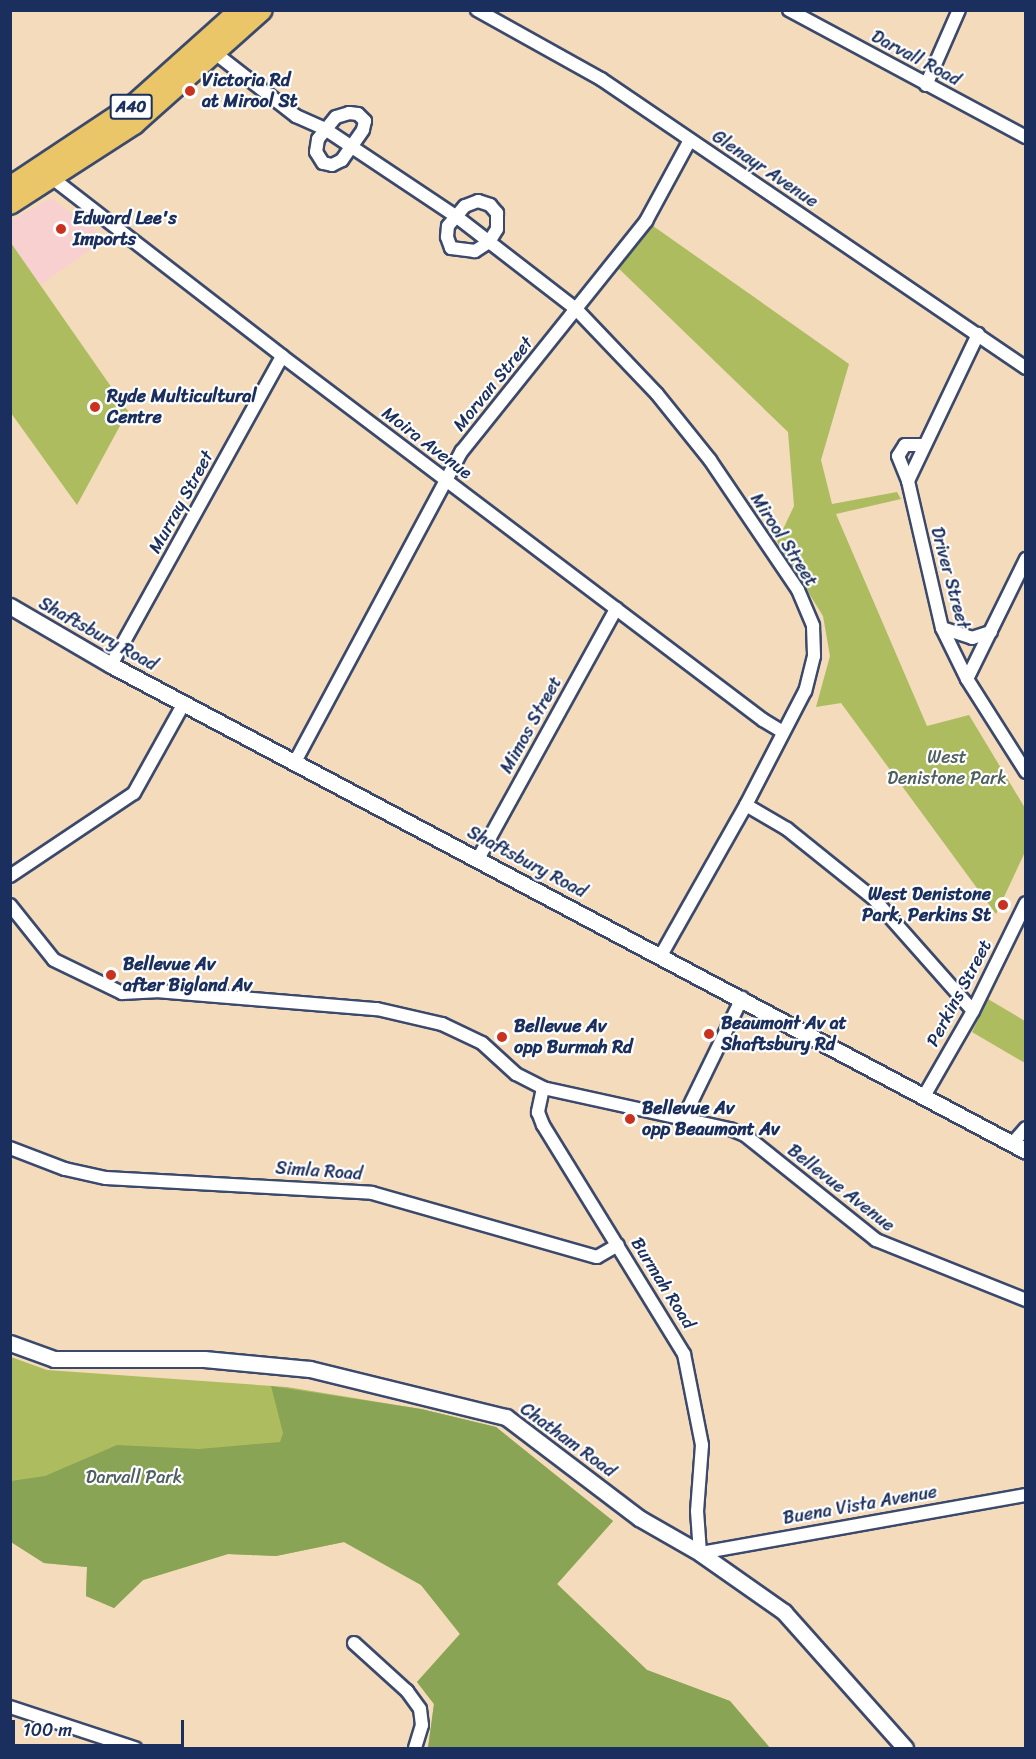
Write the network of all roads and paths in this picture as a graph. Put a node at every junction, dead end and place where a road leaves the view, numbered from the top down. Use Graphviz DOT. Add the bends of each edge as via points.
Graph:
graph roads {
  1 [pos="240,10"];
  2 [pos="262,10"];
  3 [pos="477,10"];
  4 [pos="789,10"];
  5 [pos="959,10"];
  6 [pos="215,52"];
  7 [pos="926,85"];
  8 [pos="325,129"];
  9 [pos="1026,137"];
  10 [pos="690,140"];
  11 [pos="352,148"];
  12 [pos="52,178"];
  13 [pos="10,187"];
  14 [pos="10,204"];
  15 [pos="457,217"];
  16 [pos="489,242"];
  17 [pos="576,309"];
  18 [pos="978,334"];
  19 [pos="282,356"];
  20 [pos="1026,368"];
  21 [pos="923,444"];
  22 [pos="447,480"];
  23 [pos="908,482"];
  24 [pos="1026,559"];
  25 [pos="10,606"];
  26 [pos="616,609"];
  27 [pos="942,628"];
  28 [pos="991,632"];
  29 [pos="111,664"];
  30 [pos="967,679"];
  31 [pos="184,703"];
  32 [pos="783,732"];
  33 [pos="296,760"];
  34 [pos="1026,772"];
  35 [pos="746,805"];
  36 [pos="478,859"];
  37 [pos="10,876"];
  38 [pos="1026,903"];
  39 [pos="10,905"];
  40 [pos="661,955"];
  41 [pos="742,998"];
  42 [pos="973,1011"];
  43 [pos="543,1088"];
  44 [pos="923,1098"];
  45 [pos="683,1119"];
  46 [pos="1026,1128"];
  47 [pos="10,1148"];
  48 [pos="1019,1148"];
  49 [pos="618,1245"];
  50 [pos="1026,1300"];
  51 [pos="10,1343"];
  52 [pos="1026,1495"];
  53 [pos="700,1552"];
  54 [pos="354,1643"];
  55 [pos="10,1707"];
  56 [pos="135,1749"];
  57 [pos="415,1749"];
  58 [pos="905,1749"];
  1 -- 13 [label="highway, A40" via="135,104"];
  2 -- 6 [label="highway, A40"];
  3 -- 10 [label="street, Glenayr Avenue" via="601,79"];
  4 -- 7 [label="street, Darvall Road"];
  5 -- 7 [label="street"];
  6 -- 8 [label="street, Mirool Street" via="296,116"];
  6 -- 12 [label="highway, A40" via="134,124"];
  7 -- 9 [label="street, Darvall Road"];
  8 -- 11 [label="street, Mirool Street"];
  8 -- 11 [label="street" via="316,152 323,163 332,165 342,160"];
  8 -- 11 [label="street" via="336,117 358,114 364,121 363,130"];
  10 -- 17 [label="street, Morvan Street" via="646,221"];
  10 -- 18 [label="street, Glenayr Avenue"];
  11 -- 15 [label="street, Mirool Street"];
  12 -- 14 [label="highway, A40"];
  12 -- 19 [label="street, Moira Avenue"];
  15 -- 16 [label="street, Mirool Street"];
  15 -- 16 [label="street" via="448,226 451,248 475,251"];
  15 -- 16 [label="street" via="465,206 478,201 490,205 497,213 497,229"];
  16 -- 17 [label="street, Mirool Street"];
  17 -- 22 [label="street, Morvan Street" via="462,451"];
  17 -- 32 [label="street, Mirool Street" via="657,394 710,460 798,590 813,626 814,656 805,691"];
  18 -- 20 [label="street, Glenayr Avenue"];
  18 -- 21 [label="street"];
  19 -- 22 [label="street, Moira Avenue"];
  19 -- 29 [label="street, Murray Street"];
  21 -- 23 [label="street"];
  21 -- 23 [label="street, Driver Street" via="910,443 899,452 898,462"];
  22 -- 26 [label="street, Moira Avenue"];
  22 -- 33 [label="street, Morvan Street"];
  23 -- 27 [label="street, Driver Street"];
  24 -- 28 [label="street"];
  25 -- 29 [label="street, Shaftsbury Road"];
  26 -- 32 [label="street, Moira Avenue"];
  26 -- 36 [label="street, Mimos Street"];
  27 -- 28 [label="street" via="972,638"];
  27 -- 30 [label="street, Driver Street"];
  28 -- 30 [label="street"];
  29 -- 31 [label="street, Shaftsbury Road"];
  30 -- 34 [label="street, Driver Street"];
  31 -- 33 [label="street, Shaftsbury Road"];
  31 -- 37 [label="street" via="134,793"];
  32 -- 35 [label="street, Mirool Street"];
  33 -- 36 [label="street, Shaftsbury Road"];
  35 -- 40 [label="street, Mirool Street"];
  35 -- 42 [label="street" via="787,829 874,899"];
  36 -- 40 [label="street, Shaftsbury Road"];
  38 -- 42 [label="street, Perkins Street"];
  39 -- 43 [label="street, Bellevue Avenue" via="54,960 122,993 156,991 376,1009 452,1029 482,1044 516,1074"];
  40 -- 41 [label="street, Shaftsbury Road"];
  41 -- 44 [label="street, Shaftsbury Road"];
  41 -- 45 [label="street"];
  42 -- 44 [label="street, Perkins Street"];
  43 -- 45 [label="street, Bellevue Avenue"];
  43 -- 49 [label="street, Burmah Road" via="538,1112 543,1125"];
  44 -- 48 [label="street, Shaftsbury Road"];
  45 -- 50 [label="street, Bellevue Avenue" via="745,1135 892,1250"];
  46 -- 48 [label="street"];
  47 -- 49 [label="street, Simla Road" via="65,1169 106,1178 372,1193 597,1257"];
  49 -- 53 [label="street, Burmah Road" via="684,1354 702,1445 697,1511"];
  51 -- 53 [label="street, Chatham Road" via="54,1359 204,1359 310,1370 506,1418 639,1518"];
  52 -- 53 [label="street, Buena Vista Avenue"];
  53 -- 58 [label="street, Chatham Road" via="784,1612"];
  54 -- 57 [label="street" via="407,1691 420,1709 422,1725"];
  55 -- 56 [label="street"];
}
